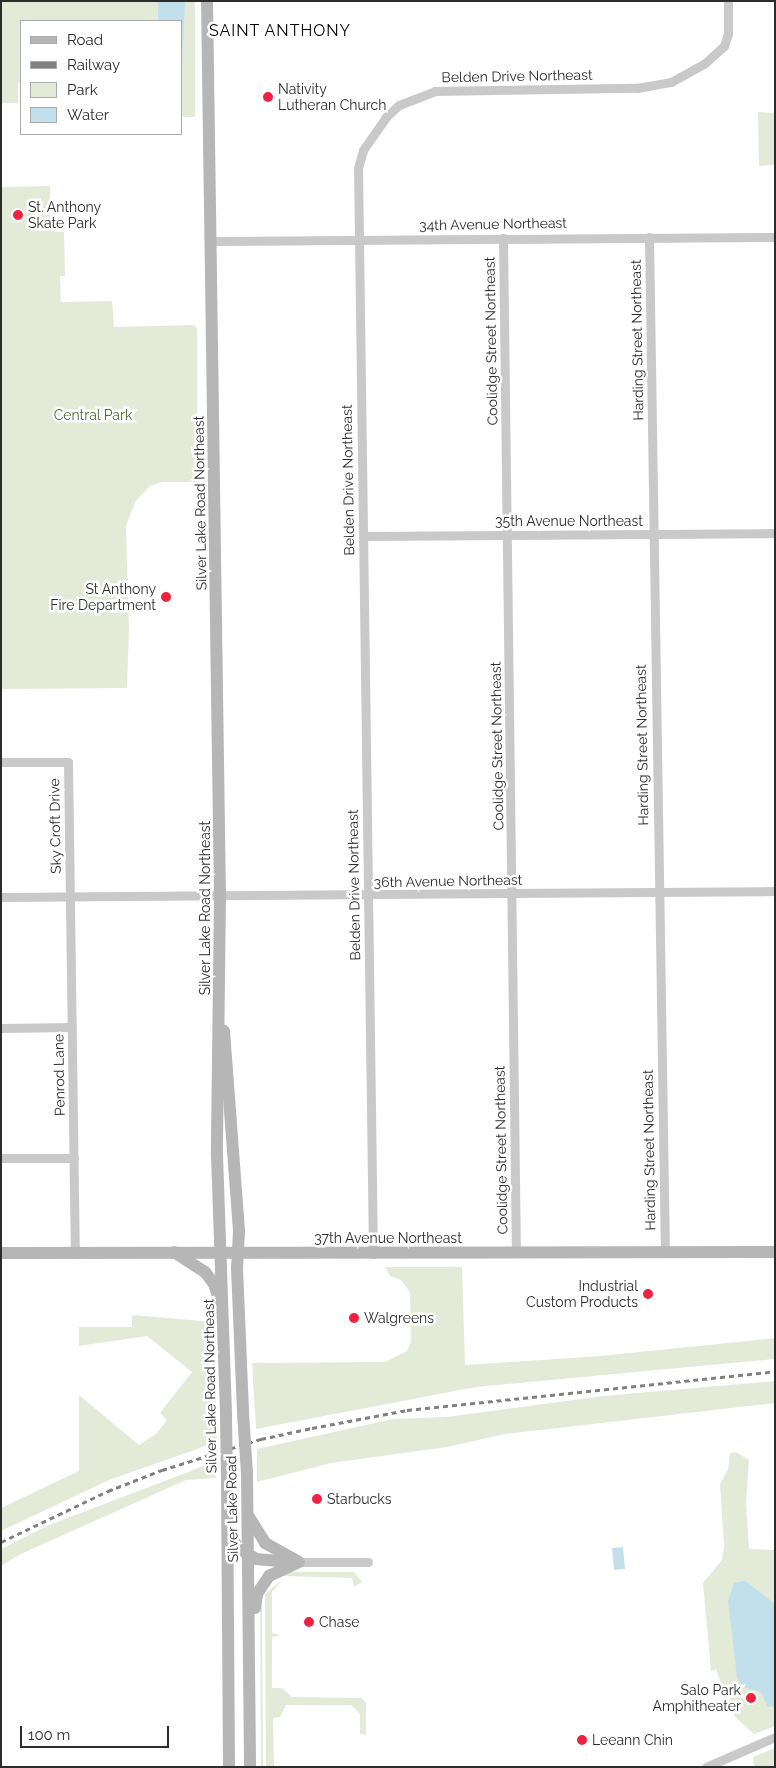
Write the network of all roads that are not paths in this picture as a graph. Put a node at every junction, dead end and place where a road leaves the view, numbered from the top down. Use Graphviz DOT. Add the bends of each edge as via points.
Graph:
graph roads {
  1 [pos="207,1"];
  2 [pos="728,1"];
  3 [pos="649,237"];
  4 [pos="775,237"];
  5 [pos="503,238"];
  6 [pos="357,240"];
  7 [pos="211,241"];
  8 [pos="775,533"];
  9 [pos="653,534"];
  10 [pos="508,535"];
  11 [pos="363,536"];
  12 [pos="1,762"];
  13 [pos="775,891"];
  14 [pos="657,892"];
  15 [pos="512,894"];
  16 [pos="368,895"];
  17 [pos="70,896"];
  18 [pos="220,896"];
  19 [pos="1,897"];
  20 [pos="220,1004"];
  21 [pos="72,1027"];
  22 [pos="1,1028"];
  23 [pos="1,1158"];
  24 [pos="74,1158"];
  25 [pos="221,1251"];
  26 [pos="238,1251"];
  27 [pos="173,1252"];
  28 [pos="775,1252"];
  29 [pos="1,1253"];
  30 [pos="75,1253"];
  31 [pos="516,1253"];
  32 [pos="665,1253"];
  33 [pos="373,1254"];
  34 [pos="223,1313"];
  35 [pos="248,1514"];
  36 [pos="228,1530"];
  37 [pos="248,1554"];
  38 [pos="300,1562"];
  39 [pos="368,1562"];
  40 [pos="250,1641"];
  41 [pos="775,1737"];
  42 [pos="229,1767"];
  43 [pos="250,1767"];
  44 [pos="706,1767"];
  1 -- 7 [label="main road, Silver Lake Road Northeast"];
  2 -- 6 [label="street, Belden Drive Northeast" via="728,34 724,46 704,64 671,82 637,88 454,89 417,96 399,106 372,132 363,150 358,168"];
  3 -- 4 [label="street, 34th Avenue Northeast"];
  3 -- 5 [label="street, 34th Avenue Northeast"];
  3 -- 9 [label="street, Harding Street Northeast"];
  5 -- 6 [label="street, 34th Avenue Northeast"];
  5 -- 10 [label="street, Coolidge Street Northeast"];
  6 -- 7 [label="street, 34th Avenue Northeast"];
  6 -- 11 [label="street, Belden Drive Northeast"];
  7 -- 18 [label="main road, Silver Lake Road Northeast"];
  8 -- 9 [label="street, 35th Avenue Northeast"];
  9 -- 10 [label="street, 35th Avenue Northeast"];
  9 -- 14 [label="street, Harding Street Northeast"];
  10 -- 11 [label="street, 35th Avenue Northeast"];
  10 -- 15 [label="street, Coolidge Street Northeast"];
  11 -- 16 [label="street, Belden Drive Northeast"];
  12 -- 17 [label="street, Sky Croft Drive" via="68,762"];
  13 -- 14 [label="street, 36th Avenue Northeast"];
  14 -- 15 [label="street, 36th Avenue Northeast"];
  14 -- 32 [label="street, Harding Street Northeast"];
  15 -- 16 [label="street, 36th Avenue Northeast"];
  15 -- 31 [label="street, Coolidge Street Northeast"];
  16 -- 18 [label="street, 36th Avenue Northeast"];
  16 -- 33 [label="street, Belden Drive Northeast"];
  17 -- 18 [label="street, 36th Avenue Northeast"];
  17 -- 19 [label="street, 36th Avenue Northeast"];
  17 -- 21 [label="street, Penrod Lane"];
  18 -- 20 [label="main road, Silver Lake Road Northeast"];
  20 -- 25 [label="main road, Silver Lake Road Northeast" via="216,1068"];
  20 -- 26 [label="main road, Silver Lake Road Northeast" via="227,1057"];
  21 -- 22 [label="street"];
  21 -- 24 [label="street, Penrod Lane"];
  23 -- 24 [label="street"];
  24 -- 30 [label="street, Penrod Lane"];
  25 -- 26 [label="main road, 37th Avenue Northeast"];
  25 -- 27 [label="main road, 37th Avenue Northeast"];
  25 -- 34 [label="main road, Silver Lake Road Northeast"];
  26 -- 33 [label="main road, 37th Avenue Northeast"];
  26 -- 35 [label="main road, Silver Lake Road, bridge"];
  27 -- 30 [label="main road, 37th Avenue Northeast"];
  27 -- 34 [label="main road" via="209,1276"];
  28 -- 32 [label="main road, 37th Avenue Northeast"];
  29 -- 30 [label="main road, 37th Avenue Northeast"];
  31 -- 32 [label="main road, 37th Avenue Northeast"];
  31 -- 33 [label="main road, 37th Avenue Northeast"];
  34 -- 36 [label="main road, Silver Lake Road Northeast, bridge"];
  35 -- 37 [label="main road, Silver Lake Road"];
  35 -- 38 [label="main road" via="265,1542"];
  36 -- 37 [label="main road" via="238,1548"];
  36 -- 42 [label="main road, Silver Lake Road Northeast"];
  37 -- 38 [label="main road" via="263,1561"];
  37 -- 40 [label="main road, Silver Lake Road"];
  38 -- 39 [label="street"];
  38 -- 40 [label="main road" via="277,1570 257,1594"];
  40 -- 43 [label="main road, Silver Lake Road"];
  41 -- 44 [label="street"];
}
